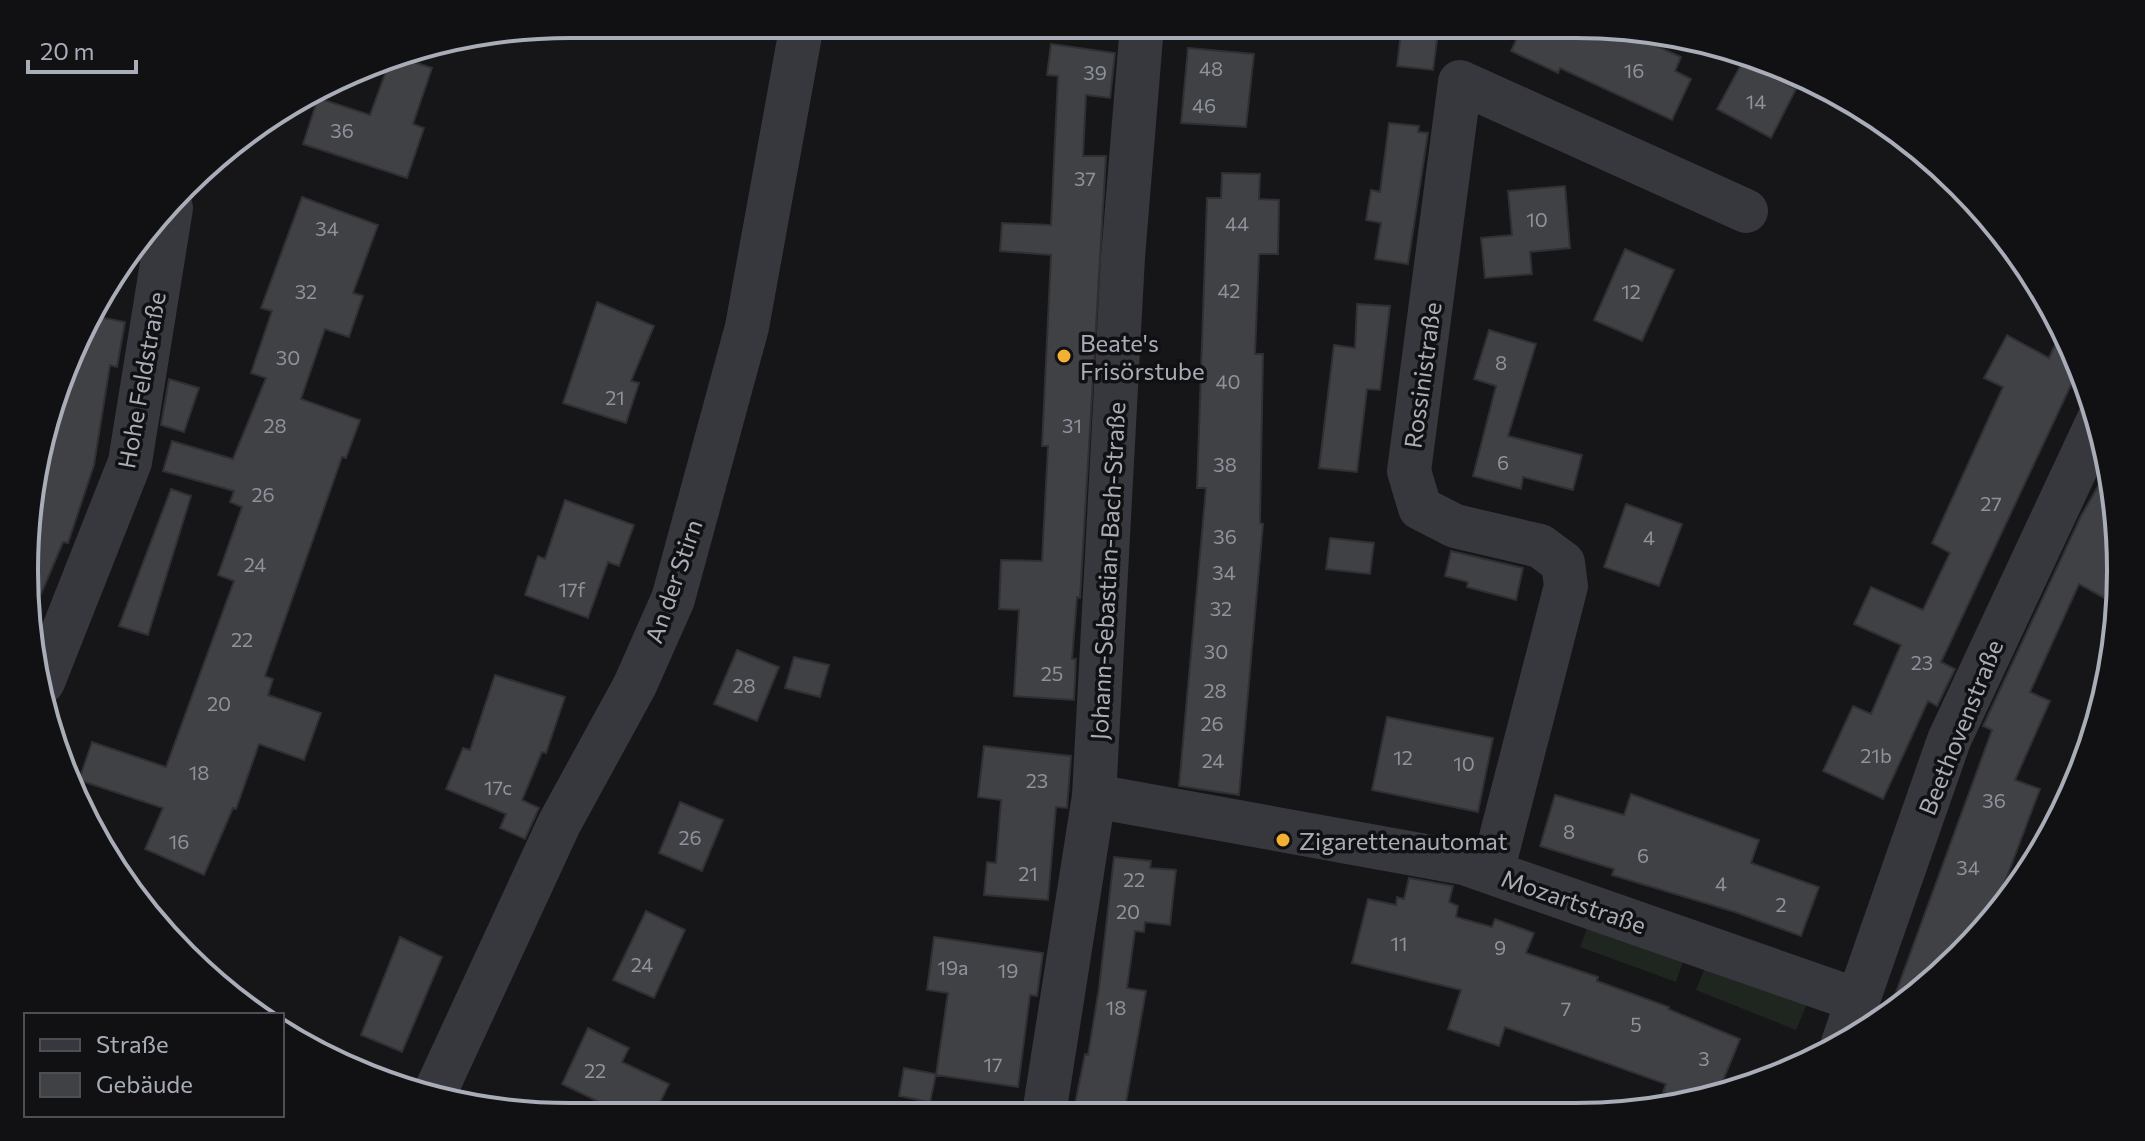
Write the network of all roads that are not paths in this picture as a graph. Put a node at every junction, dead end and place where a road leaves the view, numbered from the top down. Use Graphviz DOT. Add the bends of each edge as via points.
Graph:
graph roads {
  1 [pos="799,38"];
  2 [pos="1141,38"];
  3 [pos="1746,211"];
  4 [pos="169,220"];
  5 [pos="2090,438"];
  6 [pos="48,671"];
  7 [pos="1094,796"];
  8 [pos="1492,872"];
  9 [pos="1857,1000"];
  10 [pos="1848,1027"];
  11 [pos="438,1086"];
  12 [pos="1046,1103"];
  1 -- 11 [label="street, An der Stirn" via="747,327 673,599 635,685 559,824"];
  2 -- 7 [label="street, Johann-Sebastian-Bach-Straße" via="1123,257"];
  3 -- 8 [label="street, Rossinistraße" via="1460,82 1409,471 1420,508 1455,526 1540,546 1563,563 1566,586"];
  4 -- 6 [label="street, Hohe Feldstraße" via="130,462"];
  5 -- 9 [label="street, Beethovenstraße" via="1949,740"];
  7 -- 8 [label="street, Mozartstraße"];
  7 -- 12 [label="street, Johann-Sebastian-Bach-Straße"];
  8 -- 9 [label="street, Mozartstraße"];
  9 -- 10 [label="street, Beethovenstraße"];
}
